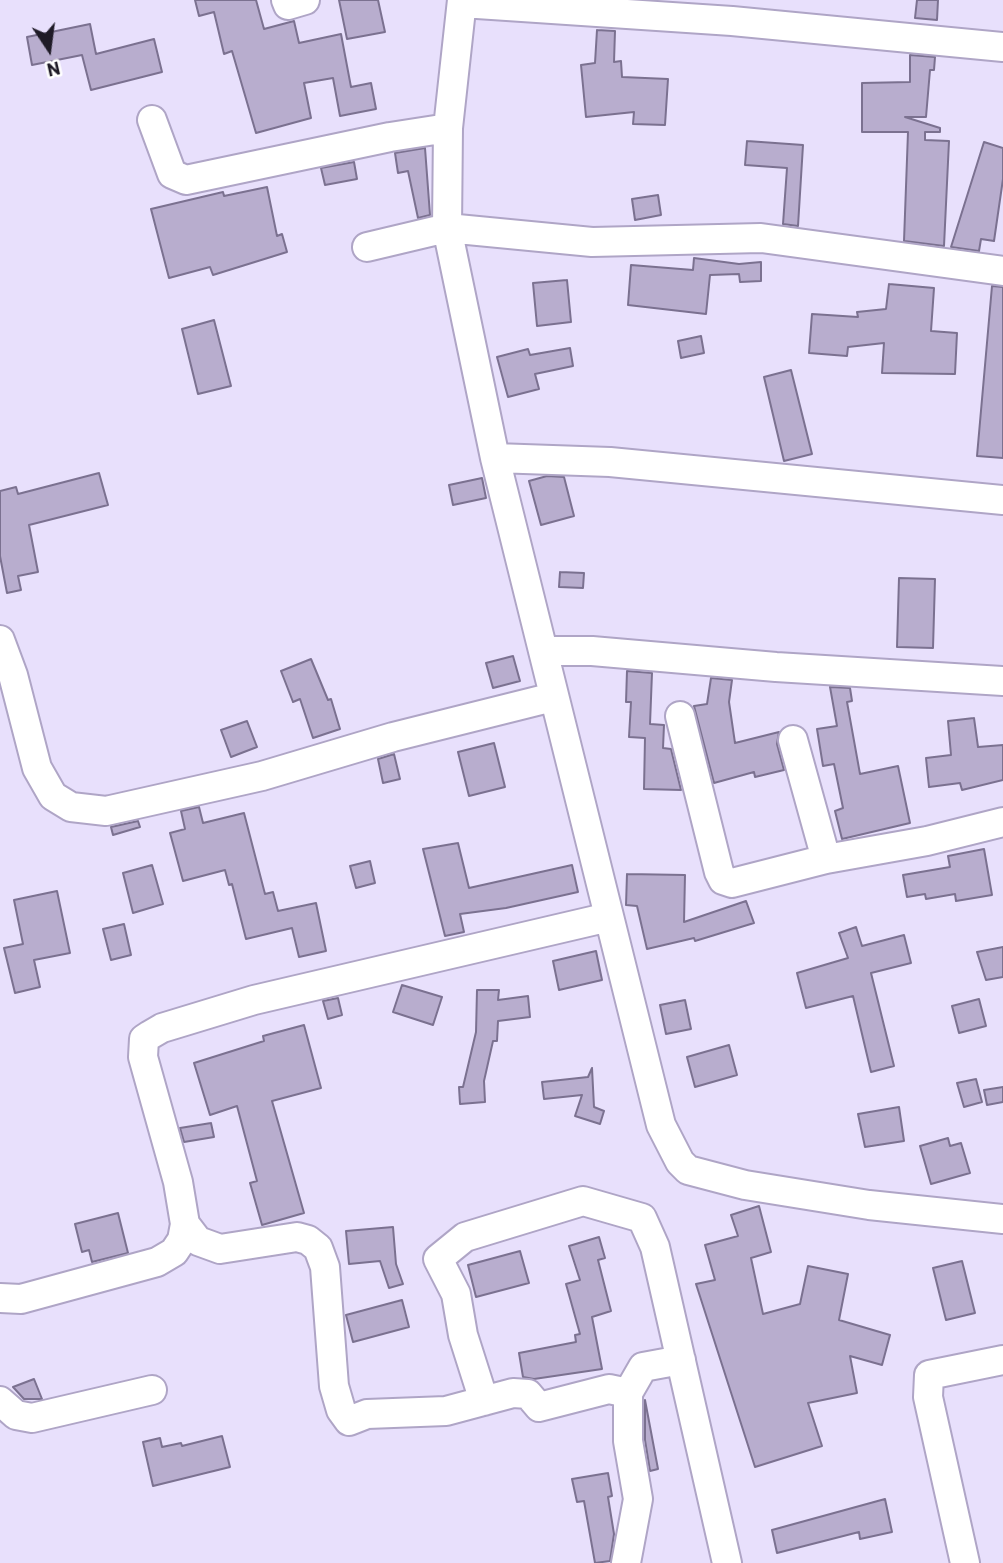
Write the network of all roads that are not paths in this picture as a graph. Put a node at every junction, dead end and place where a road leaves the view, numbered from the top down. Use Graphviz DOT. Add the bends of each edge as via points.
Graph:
graph roads {
  1 [pos="286,0"];
  2 [pos="305,0"];
  3 [pos="462,1"];
  4 [pos="732,10"];
  5 [pos="1003,47"];
  6 [pos="152,120"];
  7 [pos="449,128"];
  8 [pos="447,228"];
  9 [pos="367,247"];
  10 [pos="1003,271"];
  11 [pos="495,458"];
  12 [pos="1003,500"];
  13 [pos="0,640"];
  14 [pos="542,651"];
  15 [pos="1003,681"];
  16 [pos="553,697"];
  17 [pos="680,716"];
  18 [pos="793,740"];
  19 [pos="1003,822"];
  20 [pos="826,859"];
  21 [pos="609,917"];
  22 [pos="1003,1219"];
  23 [pos="185,1224"];
  24 [pos="2,1303"];
  25 [pos="681,1360"];
  26 [pos="1003,1360"];
  27 [pos="152,1390"];
  28 [pos="628,1393"];
  29 [pos="0,1401"];
  30 [pos="484,1401"];
  31 [pos="626,1563"];
  32 [pos="727,1563"];
  33 [pos="965,1563"];
  1 -- 2 [label="street" via="288,5"];
  3 -- 4 [label="street"];
  3 -- 7 [label="street"];
  4 -- 5 [label="street"];
  6 -- 7 [label="street" via="172,174 186,180"];
  7 -- 8 [label="street"];
  8 -- 9 [label="street"];
  8 -- 10 [label="street" via="592,242 761,238"];
  8 -- 11 [label="street"];
  11 -- 12 [label="street" via="610,462"];
  11 -- 14 [label="street"];
  13 -- 16 [label="street" via="37,768 53,796 71,807 106,811 212,789"];
  14 -- 15 [label="street"];
  14 -- 16 [label="street"];
  16 -- 21 [label="street"];
  17 -- 20 [label="street" via="723,880 753,880"];
  18 -- 20 [label="street"];
  19 -- 20 [label="street"];
  21 -- 22 [label="street" via="661,1125 688,1170 745,1185 869,1205"];
  21 -- 23 [label="street" via="254,1000 162,1028 144,1039 143,1057"];
  23 -- 24 [label="street" via="174,1252 157,1262"];
  23 -- 30 [label="street" via="198,1241 220,1249 298,1237 318,1248 325,1267 334,1386 349,1421 367,1414 446,1411"];
  25 -- 28 [label="street" via="643,1367"];
  25 -- 30 [label="street" via="655,1247 642,1219 583,1201 465,1237 438,1259 456,1294 463,1335"];
  25 -- 32 [label="street"];
  26 -- 33 [label="street" via="929,1375 928,1397"];
  27 -- 29 [label="street" via="33,1418 16,1415"];
  28 -- 30 [label="street" via="609,1389 539,1407 528,1394"];
  28 -- 31 [label="street" via="628,1441 638,1499"];
}
